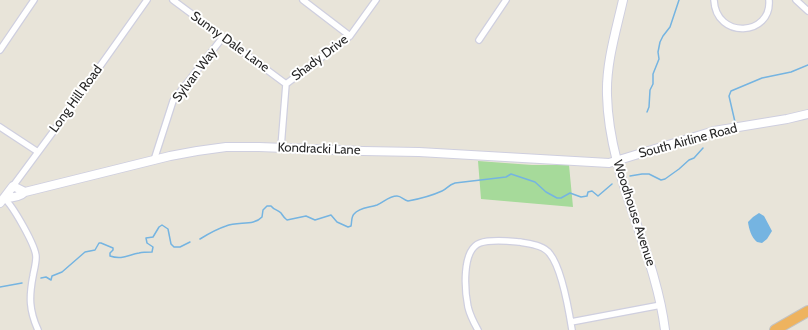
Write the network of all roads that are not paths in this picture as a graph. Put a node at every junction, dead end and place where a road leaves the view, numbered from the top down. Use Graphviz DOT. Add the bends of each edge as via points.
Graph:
graph roads {
  1 [pos="34,0"];
  2 [pos="147,0"];
  3 [pos="173,0"];
  4 [pos="304,0"];
  5 [pos="376,0"];
  6 [pos="506,0"];
  7 [pos="623,0"];
  8 [pos="714,0"];
  9 [pos="769,0"];
  10 [pos="796,0"];
  11 [pos="808,11"];
  12 [pos="350,36"];
  13 [pos="223,37"];
  14 [pos="479,40"];
  15 [pos="0,50"];
  16 [pos="286,84"];
  17 [pos="808,114"];
  18 [pos="0,127"];
  19 [pos="281,147"];
  20 [pos="38,152"];
  21 [pos="154,160"];
  22 [pos="616,161"];
  23 [pos="13,186"];
  24 [pos="25,192"];
  25 [pos="2,201"];
  26 [pos="661,305"];
  27 [pos="808,311"];
  28 [pos="571,322"];
  29 [pos="38,330"];
  30 [pos="478,330"];
  31 [pos="572,330"];
  32 [pos="665,330"];
  33 [pos="775,330"];
  1 -- 15 [label="street"];
  2 -- 20 [label="street, Long Hill Road"];
  3 -- 13 [label="street, Sunny Dale Lane"];
  4 -- 12 [label="street"];
  5 -- 12 [label="street, Shady Drive"];
  6 -- 14 [label="street"];
  7 -- 22 [label="main road, Woodhouse Avenue" via="612,44 607,86"];
  8 -- 9 [label="street" via="721,20 733,28 740,29 760,22 768,10"];
  10 -- 11 [label="street"];
  12 -- 16 [label="street, Shady Drive"];
  13 -- 16 [label="street, Sunny Dale Lane"];
  13 -- 21 [label="street, Sylvan Way" via="173,101"];
  16 -- 19 [label="street, Shady Drive"];
  17 -- 22 [label="main road, South Airline Road" via="714,131"];
  18 -- 20 [label="street"];
  19 -- 21 [label="main road, Kondracki Lane" via="217,148"];
  19 -- 22 [label="main road, Kondracki Lane" via="430,152 597,163"];
  20 -- 23 [label="street, Long Hill Road"];
  21 -- 24 [label="main road, Kondracki Lane"];
  22 -- 26 [label="main road, Woodhouse Avenue" via="652,268"];
  23 -- 24 [label="main road"];
  23 -- 25 [label="main road, Long Hill Road"];
  24 -- 25 [label="main road, Kondracki Lane"];
  25 -- 29 [label="street" via="11,206 36,253 30,303"];
  26 -- 28 [label="street"];
  26 -- 32 [label="main road, Woodhouse Avenue"];
  27 -- 33 [label="highway"];
  28 -- 30 [label="street" via="559,272 550,253 542,247 528,243 501,240 480,242 473,247 465,272 465,291 469,309"];
  28 -- 31 [label="street"];
}
